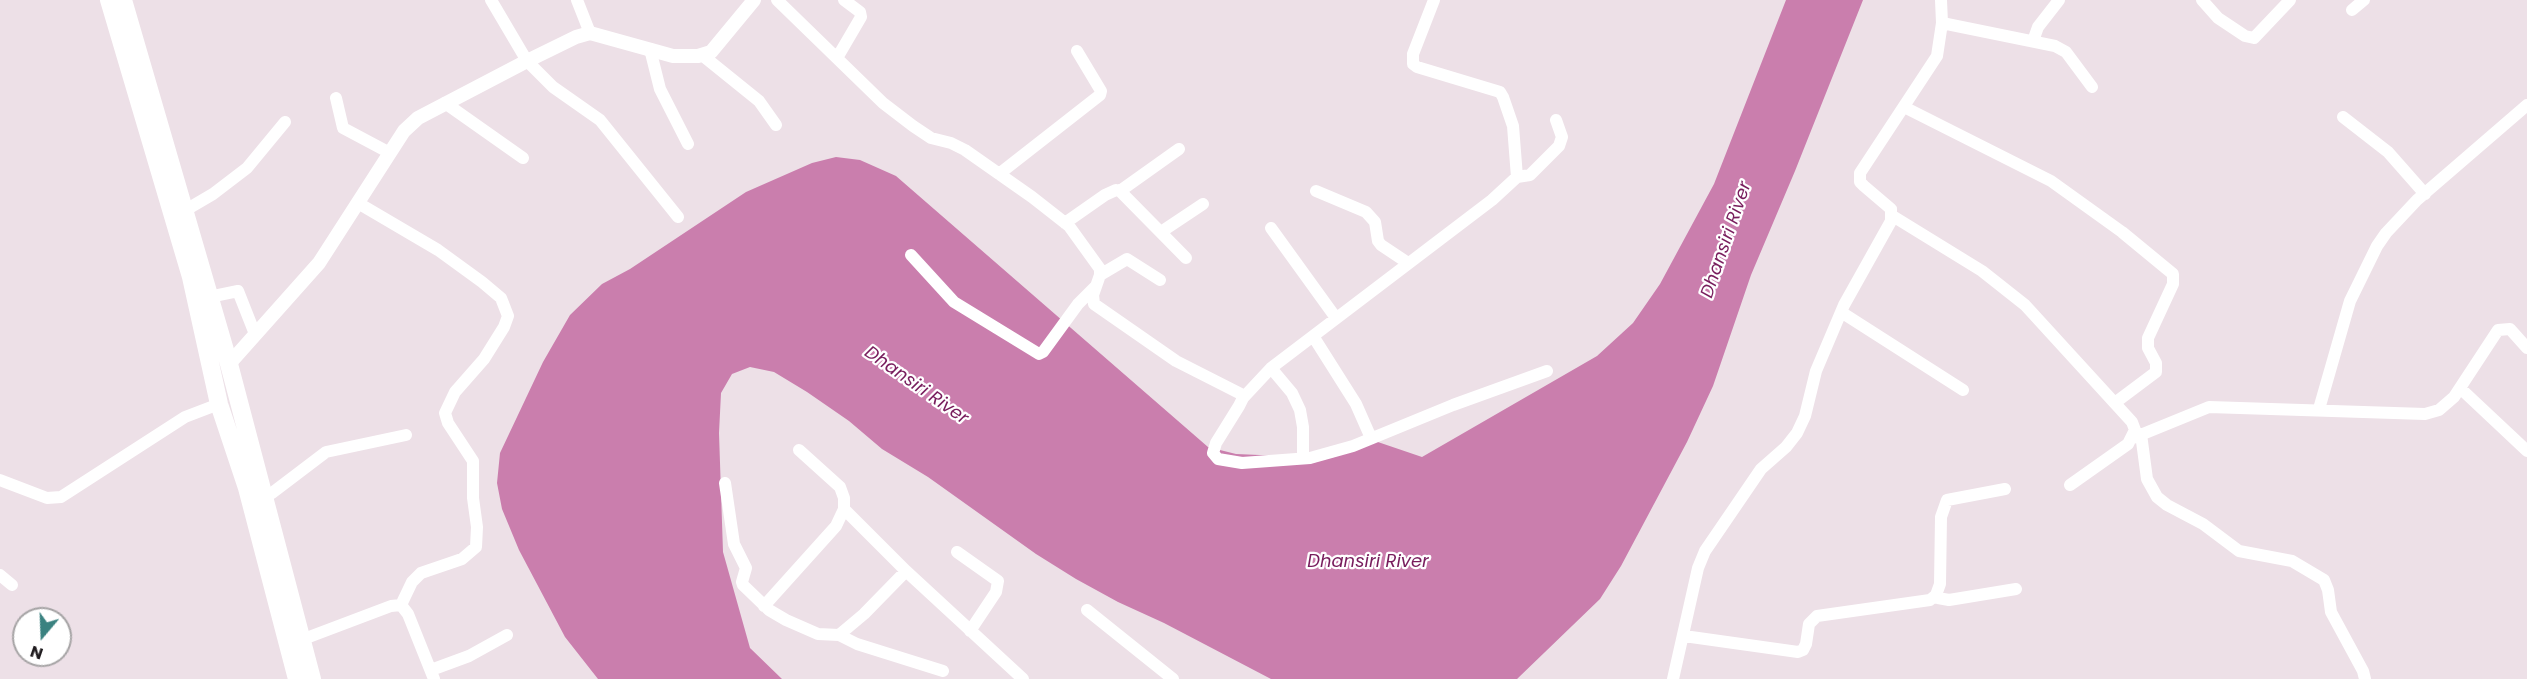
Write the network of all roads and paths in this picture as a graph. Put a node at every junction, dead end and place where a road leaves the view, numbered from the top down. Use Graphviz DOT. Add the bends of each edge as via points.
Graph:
graph roads {
  1 [pos="109,0"];
  2 [pos="123,0"];
  3 [pos="491,0"];
  4 [pos="577,0"];
  5 [pos="754,0"];
  6 [pos="777,0"];
  7 [pos="844,0"];
  8 [pos="1434,0"];
  9 [pos="1941,0"];
  10 [pos="2059,0"];
  11 [pos="2202,0"];
  12 [pos="2290,0"];
  13 [pos="2364,0"];
  14 [pos="2352,10"];
  15 [pos="1942,23"];
  16 [pos="590,33"];
  17 [pos="2033,41"];
  18 [pos="650,49"];
  19 [pos="1077,51"];
  20 [pos="702,55"];
  21 [pos="837,58"];
  22 [pos="527,61"];
  23 [pos="2092,87"];
  24 [pos="336,98"];
  25 [pos="445,103"];
  26 [pos="2527,105"];
  27 [pos="1904,107"];
  28 [pos="2343,117"];
  29 [pos="1556,120"];
  30 [pos="285,122"];
  31 [pos="776,125"];
  32 [pos="688,144"];
  33 [pos="1179,149"];
  34 [pos="390,153"];
  35 [pos="523,158"];
  36 [pos="999,174"];
  37 [pos="1517,177"];
  38 [pos="1120,191"];
  39 [pos="1316,191"];
  40 [pos="2425,194"];
  41 [pos="358,203"];
  42 [pos="1203,204"];
  43 [pos="184,211"];
  44 [pos="1892,215"];
  45 [pos="678,218"];
  46 [pos="1065,223"];
  47 [pos="1271,228"];
  48 [pos="1161,232"];
  49 [pos="911,255"];
  50 [pos="1186,258"];
  51 [pos="1408,264"];
  52 [pos="1100,275"];
  53 [pos="1160,280"];
  54 [pos="1095,288"];
  55 [pos="209,297"];
  56 [pos="1841,312"];
  57 [pos="1336,318"];
  58 [pos="255,334"];
  59 [pos="1313,336"];
  60 [pos="2527,348"];
  61 [pos="229,364"];
  62 [pos="1271,368"];
  63 [pos="1547,371"];
  64 [pos="2460,388"];
  65 [pos="1963,390"];
  66 [pos="1243,398"];
  67 [pos="2116,402"];
  68 [pos="219,404"];
  69 [pos="2319,409"];
  70 [pos="406,435"];
  71 [pos="2137,436"];
  72 [pos="1371,438"];
  73 [pos="799,450"];
  74 [pos="2527,451"];
  75 [pos="1303,458"];
  76 [pos="0,480"];
  77 [pos="725,483"];
  78 [pos="2070,485"];
  79 [pos="2005,489"];
  80 [pos="263,496"];
  81 [pos="844,509"];
  82 [pos="957,552"];
  83 [pos="906,571"];
  84 [pos="0,575"];
  85 [pos="12,585"];
  86 [pos="2016,589"];
  87 [pos="1935,595"];
  88 [pos="401,605"];
  89 [pos="765,606"];
  90 [pos="1087,610"];
  91 [pos="970,631"];
  92 [pos="507,635"];
  93 [pos="839,635"];
  94 [pos="1684,636"];
  95 [pos="301,640"];
  96 [pos="943,671"];
  97 [pos="433,674"];
  98 [pos="297,679"];
  99 [pos="312,679"];
  100 [pos="1023,679"];
  101 [pos="1173,679"];
  102 [pos="1672,679"];
  103 [pos="2365,679"];
  1 -- 68 [label="main road" via="191,277"];
  2 -- 43 [label="main road"];
  3 -- 22 [label="street"];
  4 -- 16 [label="street"];
  5 -- 20 [label="street" via="720,43"];
  6 -- 21 [label="street"];
  7 -- 21 [label="street" via="861,17"];
  8 -- 37 [label="street" via="1413,63 1500,92 1513,126"];
  9 -- 15 [label="street"];
  10 -- 17 [label="street" via="2038,27"];
  11 -- 12 [label="street" via="2218,18 2254,38"];
  13 -- 14 [label="street"];
  15 -- 17 [label="street"];
  15 -- 27 [label="street" via="1937,56"];
  16 -- 18 [label="street"];
  16 -- 22 [label="street"];
  17 -- 23 [label="street" via="2061,48"];
  18 -- 20 [label="street" via="673,56"];
  18 -- 32 [label="street" via="660,89"];
  19 -- 36 [label="street" via="1101,95"];
  20 -- 31 [label="street" via="759,101"];
  21 -- 36 [label="street" via="913,126 931,138 957,145"];
  22 -- 25 [label="street"];
  22 -- 45 [label="street" via="553,87 600,120"];
  24 -- 34 [label="street" via="343,128"];
  25 -- 34 [label="street" via="418,118"];
  25 -- 35 [label="street"];
  26 -- 40 [label="street"];
  27 -- 44 [label="street" via="1860,173 1860,182 1887,204"];
  27 -- 67 [label="street" via="2051,181 2173,274 2173,284 2148,338 2156,372"];
  28 -- 40 [label="street" via="2388,152"];
  29 -- 37 [label="street" via="1562,137 1559,146 1530,175"];
  30 -- 43 [label="street" via="247,168"];
  33 -- 38 [label="street"];
  34 -- 41 [label="street"];
  36 -- 46 [label="street"];
  37 -- 51 [label="street"];
  38 -- 46 [label="street" via="1105,195"];
  38 -- 48 [label="street"];
  39 -- 51 [label="street" via="1366,213 1375,222 1378,241"];
  40 -- 69 [label="street" via="2386,233 2359,281"];
  41 -- 58 [label="street" via="319,263"];
  41 -- 88 [label="street" via="438,250 482,282 501,298 508,316 484,359 455,392 445,413 473,460 476,548 462,559 421,573"];
  42 -- 48 [label="street"];
  43 -- 55 [label="main road"];
  44 -- 56 [label="street"];
  44 -- 67 [label="street" via="1982,271 2025,304"];
  46 -- 52 [label="street" via="1095,261"];
  47 -- 57 [label="street"];
  48 -- 50 [label="street"];
  49 -- 54 [label="street" via="954,302 1039,354"];
  51 -- 57 [label="street"];
  52 -- 53 [label="street" via="1127,259"];
  52 -- 54 [label="street"];
  54 -- 66 [label="street" via="1094,304 1176,361 1237,391"];
  55 -- 58 [label="street" via="238,291"];
  55 -- 61 [label="main road"];
  56 -- 65 [label="street"];
  56 -- 94 [label="street" via="1816,371 1797,433 1761,469 1705,551"];
  57 -- 59 [label="street"];
  58 -- 61 [label="street"];
  59 -- 62 [label="street"];
  59 -- 72 [label="street" via="1356,404"];
  60 -- 64 [label="street" via="2510,329 2498,330"];
  61 -- 80 [label="main road"];
  62 -- 66 [label="street"];
  62 -- 75 [label="street" via="1297,402 1303,427"];
  63 -- 72 [label="street"];
  64 -- 69 [label="street" via="2439,410 2425,414"];
  64 -- 74 [label="street"];
  66 -- 75 [label="street" via="1216,443 1214,455 1218,459 1242,463"];
  67 -- 71 [label="street" via="2132,422"];
  68 -- 76 [label="street" via="185,417 61,497 47,498"];
  68 -- 98 [label="main road" via="247,488"];
  69 -- 71 [label="street" via="2209,407"];
  70 -- 80 [label="street" via="326,452"];
  71 -- 78 [label="street"];
  71 -- 103 [label="street" via="2147,479 2167,506 2203,524 2239,551 2292,561 2324,580 2331,612"];
  72 -- 75 [label="street"];
  73 -- 81 [label="street" via="840,487"];
  77 -- 89 [label="street" via="734,544 746,568 742,582"];
  79 -- 87 [label="street" via="1947,500 1941,517 1940,584"];
  80 -- 95 [label="main road"];
  81 -- 83 [label="street"];
  81 -- 89 [label="street" via="836,526"];
  82 -- 91 [label="street" via="998,581 996,592"];
  83 -- 91 [label="street"];
  83 -- 93 [label="street"];
  84 -- 85 [label="street"];
  86 -- 87 [label="street" via="1949,600"];
  87 -- 94 [label="street" via="1930,600 1817,615 1809,624 1803,650 1798,652"];
  88 -- 95 [label="street"];
  88 -- 97 [label="street"];
  89 -- 93 [label="street" via="818,634"];
  90 -- 101 [label="street"];
  91 -- 100 [label="street"];
  92 -- 97 [label="street"];
  93 -- 96 [label="street"];
  94 -- 102 [label="street"];
  95 -- 99 [label="main road"];
}
